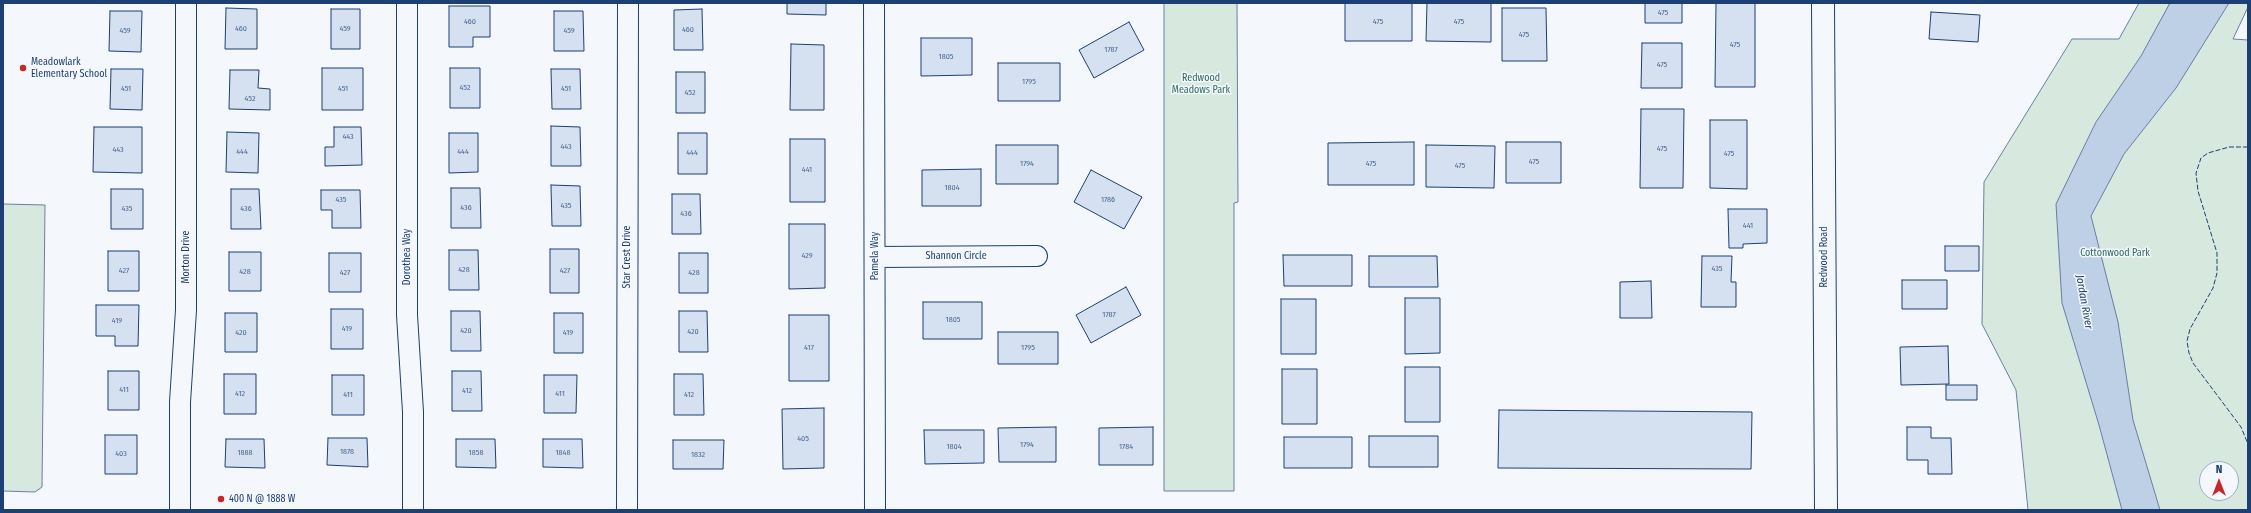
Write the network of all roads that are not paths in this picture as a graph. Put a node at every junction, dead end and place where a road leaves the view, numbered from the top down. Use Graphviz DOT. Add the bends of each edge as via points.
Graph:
graph roads {
  1 [pos="186,3"];
  2 [pos="407,3"];
  3 [pos="628,3"];
  4 [pos="874,3"];
  5 [pos="1823,3"];
  6 [pos="1037,256"];
  7 [pos="875,257"];
  8 [pos="180,510"];
  9 [pos="413,510"];
  10 [pos="628,510"];
  11 [pos="875,510"];
  12 [pos="1826,510"];
  1 -- 8 [label="street, Morton Drive" via="186,310 180,402"];
  2 -- 9 [label="street, Dorothea Way" via="407,315 413,412"];
  3 -- 10 [label="street, Star Crest Drive"];
  4 -- 7 [label="street, Pamela Way"];
  5 -- 12 [label="main road, Redwood Road"];
  6 -- 7 [label="street, Shannon Circle"];
  7 -- 11 [label="street, Pamela Way"];
}
